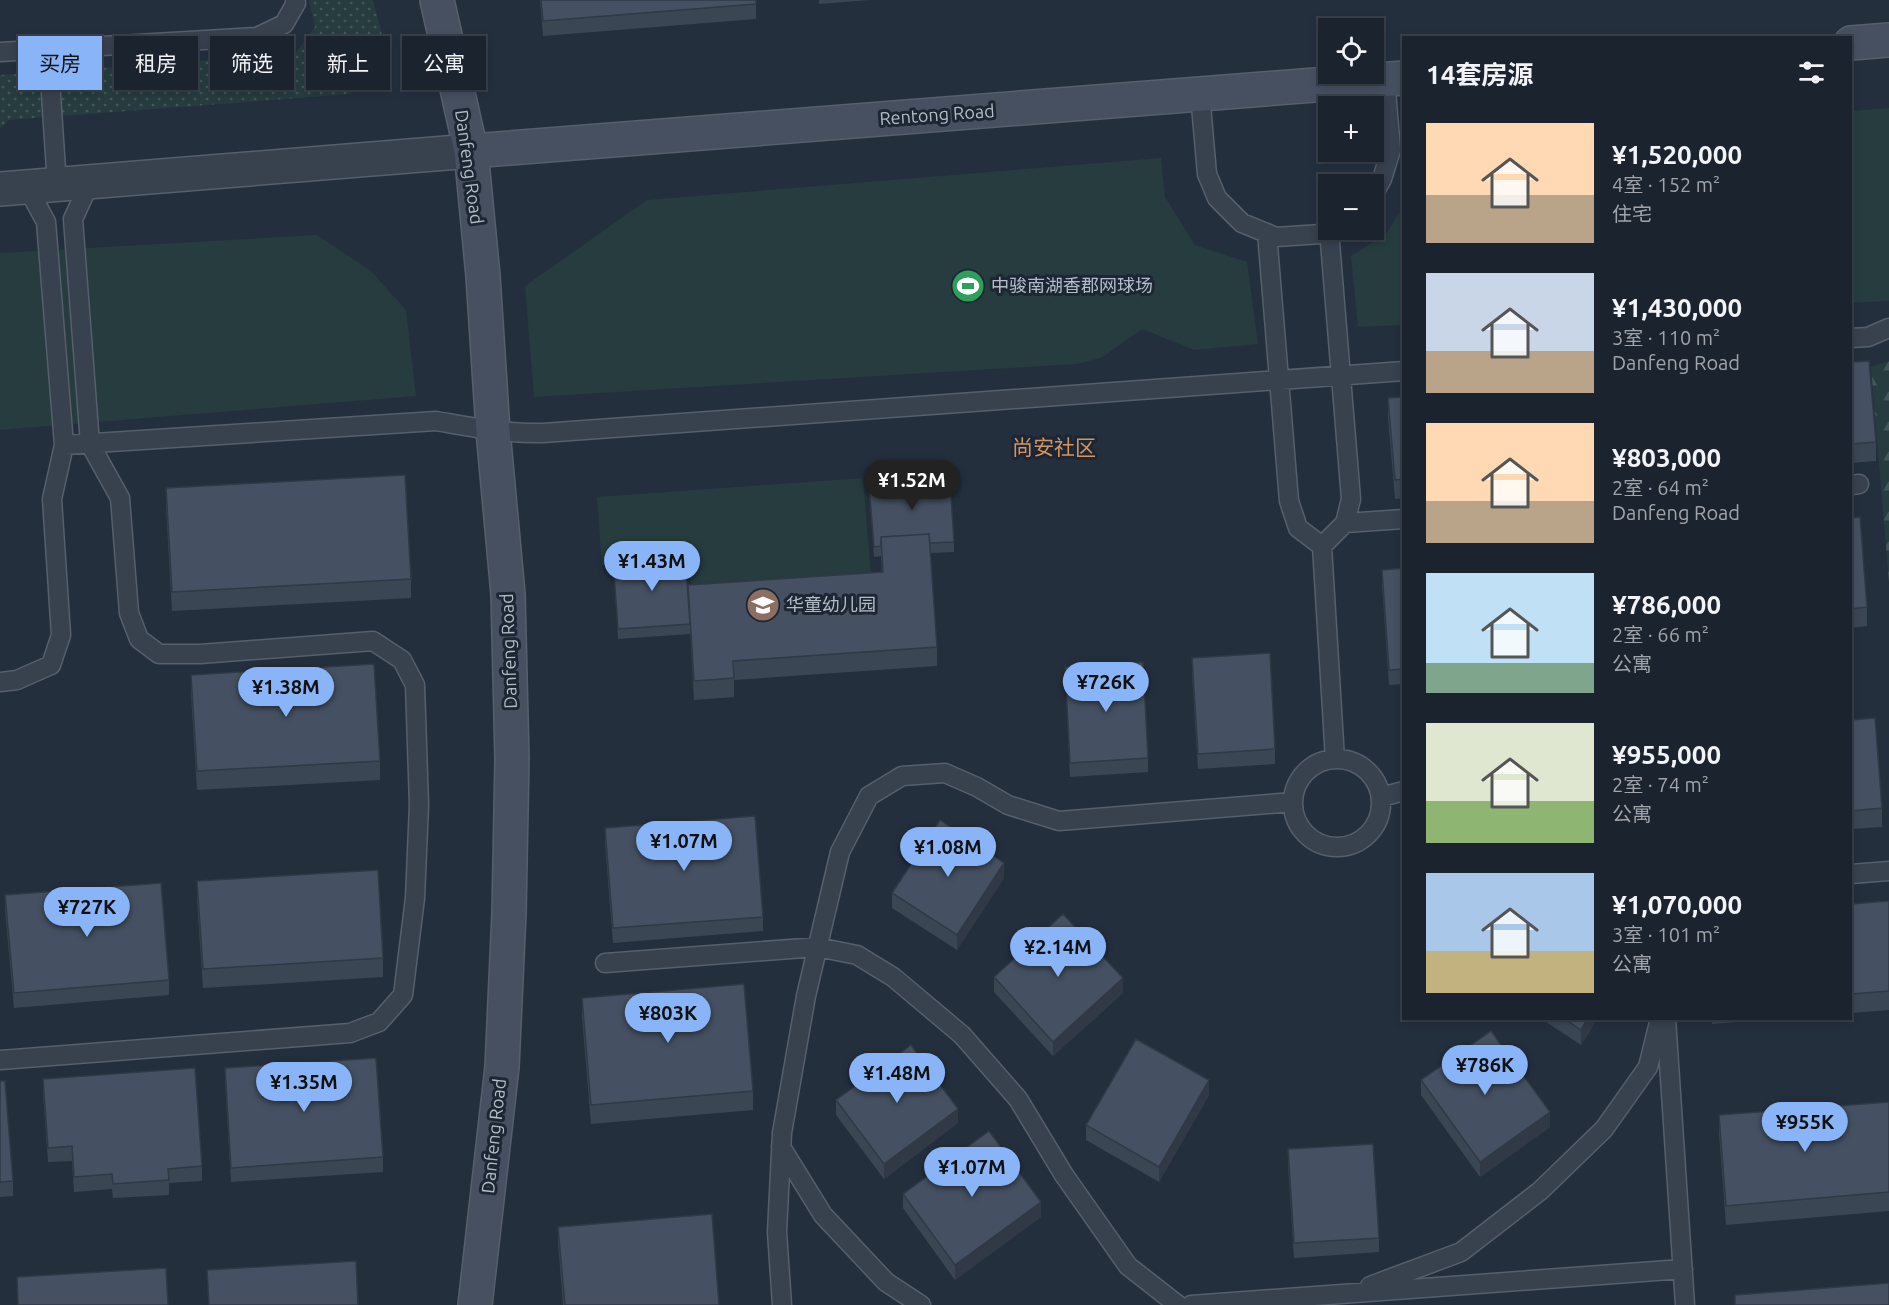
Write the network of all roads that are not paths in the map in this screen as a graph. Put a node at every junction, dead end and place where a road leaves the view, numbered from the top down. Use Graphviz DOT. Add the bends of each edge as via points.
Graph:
graph roads {
  1 [pos="295,0"];
  2 [pos="437,0"];
  3 [pos="1889,40"];
  4 [pos="1852,43"];
  5 [pos="102,46"];
  6 [pos="18,51"];
  7 [pos="0,52"];
  8 [pos="1395,79"];
  9 [pos="42,90"];
  10 [pos="1200,94"];
  11 [pos="471,151"];
  12 [pos="1384,174"];
  13 [pos="90,182"];
  14 [pos="28,187"];
  15 [pos="1267,233"];
  16 [pos="1318,234"];
  17 [pos="1330,240"];
  18 [pos="1889,328"];
  19 [pos="1852,338"];
  20 [pos="1402,370"];
  21 [pos="1340,375"];
  22 [pos="1279,379"];
  23 [pos="494,431"];
  24 [pos="90,444"];
  25 [pos="64,445"];
  26 [pos="1402,519"];
  27 [pos="1345,523"];
  28 [pos="1322,546"];
  29 [pos="0,682"];
  30 [pos="1335,759"];
  31 [pos="1402,792"];
  32 [pos="1381,797"];
  33 [pos="1293,802"];
  34 [pos="1889,871"];
  35 [pos="1852,874"];
  36 [pos="817,947"];
  37 [pos="605,963"];
  38 [pos="1660,1020"];
  39 [pos="1666,1020"];
  40 [pos="0,1060"];
  41 [pos="781,1147"];
  42 [pos="1683,1269"];
  43 [pos="1352,1293"];
  44 [pos="475,1305"];
  45 [pos="782,1305"];
  46 [pos="921,1305"];
  47 [pos="1178,1305"];
  48 [pos="1191,1305"];
  49 [pos="1685,1305"];
  1 -- 5 [label="lane" via="284,24 257,37"];
  2 -- 11 [label="main road, Danfeng Road"];
  3 -- 4 [label="main road"];
  6 -- 7 [label="lane"];
  8 -- 10 [label="main road, Rentong Road"];
  8 -- 12 [label="lane" via="1391,150"];
  9 -- 14 [label="lane"];
  10 -- 11 [label="main road, Rentong Road"];
  10 -- 15 [label="lane" via="1207,174 1218,198 1242,223"];
  11 -- 13 [label="street"];
  11 -- 23 [label="main road, Danfeng Road"];
  13 -- 14 [label="street"];
  13 -- 24 [label="lane" via="73,219"];
  14 -- 25 [label="lane" via="46,222"];
  15 -- 16 [label="lane" via="1276,237"];
  15 -- 22 [label="lane"];
  17 -- 21 [label="lane"];
  18 -- 19 [label="lane" via="1868,337"];
  20 -- 21 [label="lane"];
  21 -- 22 [label="lane"];
  21 -- 27 [label="lane" via="1351,499"];
  22 -- 23 [label="lane" via="543,433"];
  22 -- 28 [label="lane" via="1289,501 1298,528"];
  23 -- 24 [label="lane" via="436,421"];
  23 -- 44 [label="main road, Danfeng Road" via="508,594 512,759 509,913 501,1067"];
  24 -- 25 [label="lane"];
  24 -- 40 [label="lane" via="120,498 129,613 139,639 159,654 373,641 402,660 415,685 419,805 415,898 403,995 380,1022 350,1033"];
  25 -- 29 [label="lane" via="52,499 61,635 51,665 17,680"];
  26 -- 27 [label="lane"];
  27 -- 28 [label="lane"];
  28 -- 30 [label="lane"];
  30 -- 32 [label="lane" via="1356,763 1368,772"];
  30 -- 33 [label="lane" via="1314,765 1303,775"];
  31 -- 32 [label="lane"];
  32 -- 33 [label="lane" via="1381,812 1371,831 1353,844 1339,848 1311,839 1294,816"];
  33 -- 36 [label="lane" via="1059,821 1008,805 945,773 902,776 869,796 840,852"];
  34 -- 35 [label="lane"];
  36 -- 37 [label="lane"];
  36 -- 41 [label="lane"];
  36 -- 47 [label="lane" via="857,955 893,977 962,1035 1018,1099 1064,1175 1128,1266"];
  38 -- 43 [label="lane" via="1648,1067 1604,1129 1540,1191 1461,1252"];
  39 -- 42 [label="lane"];
  41 -- 45 [label="lane" via="777,1232"];
  41 -- 46 [label="lane" via="823,1215 886,1282"];
  42 -- 43 [label="lane"];
  42 -- 49 [label="lane"];
  43 -- 48 [label="lane"];
}
